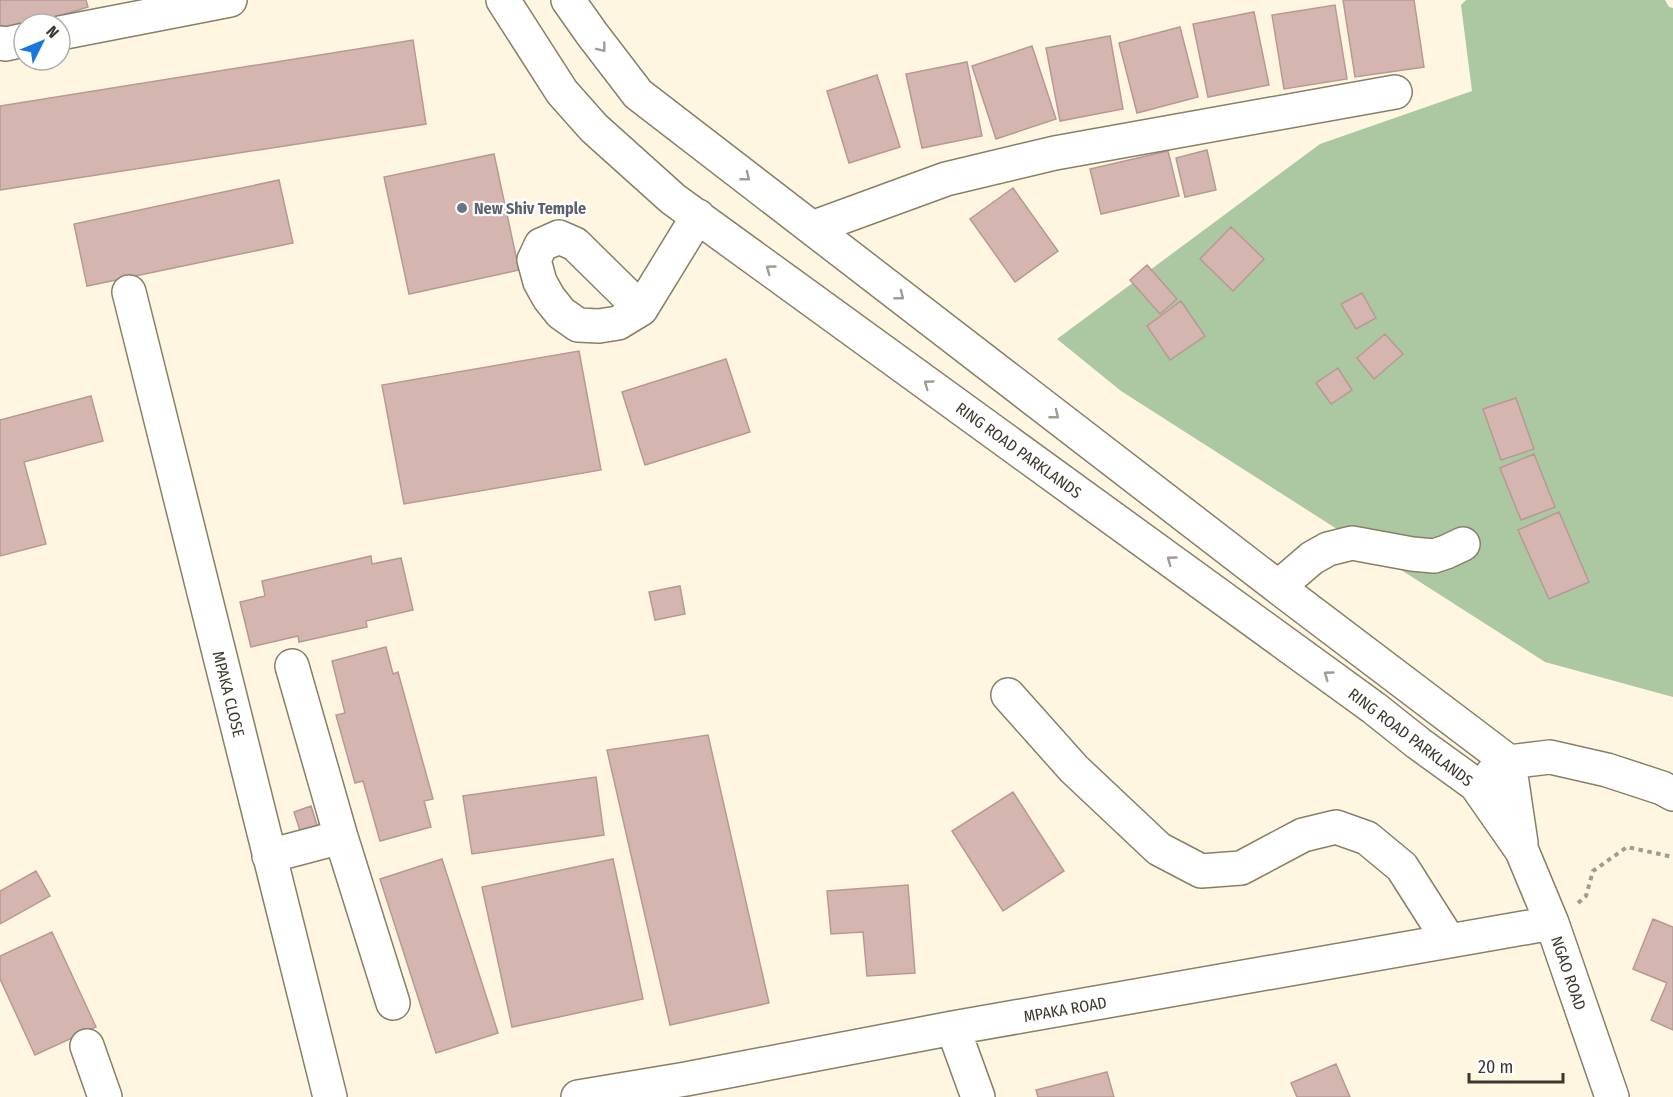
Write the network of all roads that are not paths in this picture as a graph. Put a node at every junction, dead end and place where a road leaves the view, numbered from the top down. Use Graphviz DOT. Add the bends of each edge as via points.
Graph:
graph roads {
  1 [pos="230,0"];
  2 [pos="502,0"];
  3 [pos="568,0"];
  4 [pos="72,31"];
  5 [pos="1395,92"];
  6 [pos="698,216"];
  7 [pos="812,228"];
  8 [pos="129,292"];
  9 [pos="641,309"];
  10 [pos="1463,544"];
  11 [pos="1278,587"];
  12 [pos="292,666"];
  13 [pos="1008,695"];
  14 [pos="1509,762"];
  15 [pos="1476,785"];
  16 [pos="1673,794"];
  17 [pos="341,837"];
  18 [pos="1522,851"];
  19 [pos="269,856"];
  20 [pos="1552,923"];
  21 [pos="1449,941"];
  22 [pos="393,1003"];
  23 [pos="953,1028"];
  24 [pos="87,1046"];
  25 [pos="688,1088"];
  26 [pos="105,1097"];
  27 [pos="330,1097"];
  28 [pos="578,1097"];
  29 [pos="978,1097"];
  30 [pos="1612,1097"];
  1 -- 4 [label="street"];
  2 -- 6 [label="street, RING ROAD PARKLANDS" via="562,92 594,129"];
  3 -- 7 [label="street, one-way" via="638,93"];
  5 -- 7 [label="street" via="1044,156 946,179"];
  6 -- 9 [label="street"];
  15 -- 6 [label="street, RING ROAD PARKLANDS, one-way"];
  7 -- 11 [label="street, one-way"];
  8 -- 19 [label="street, MPAKA CLOSE"];
  10 -- 11 [label="street" via="1434,556 1352,543 1328,549"];
  11 -- 14 [label="street"];
  12 -- 17 [label="street"];
  13 -- 21 [label="street" via="1074,769 1159,849 1201,872 1241,868 1303,835 1336,827 1366,838 1402,867"];
  14 -- 15 [label="street"];
  14 -- 16 [label="street" via="1550,757 1607,770"];
  14 -- 18 [label="street"];
  15 -- 18 [label="street, RING ROAD PARKLANDS"];
  17 -- 19 [label="street"];
  17 -- 22 [label="street"];
  18 -- 20 [label="street, NGAO ROAD"];
  19 -- 27 [label="street, MPAKA CLOSE"];
  20 -- 21 [label="street, MPAKA ROAD"];
  20 -- 30 [label="street, NGAO ROAD"];
  21 -- 23 [label="street, MPAKA ROAD"];
  23 -- 25 [label="street, MPAKA ROAD"];
  23 -- 29 [label="street"];
  24 -- 26 [label="street"];
  25 -- 28 [label="street, MPAKA ROAD"];
}
